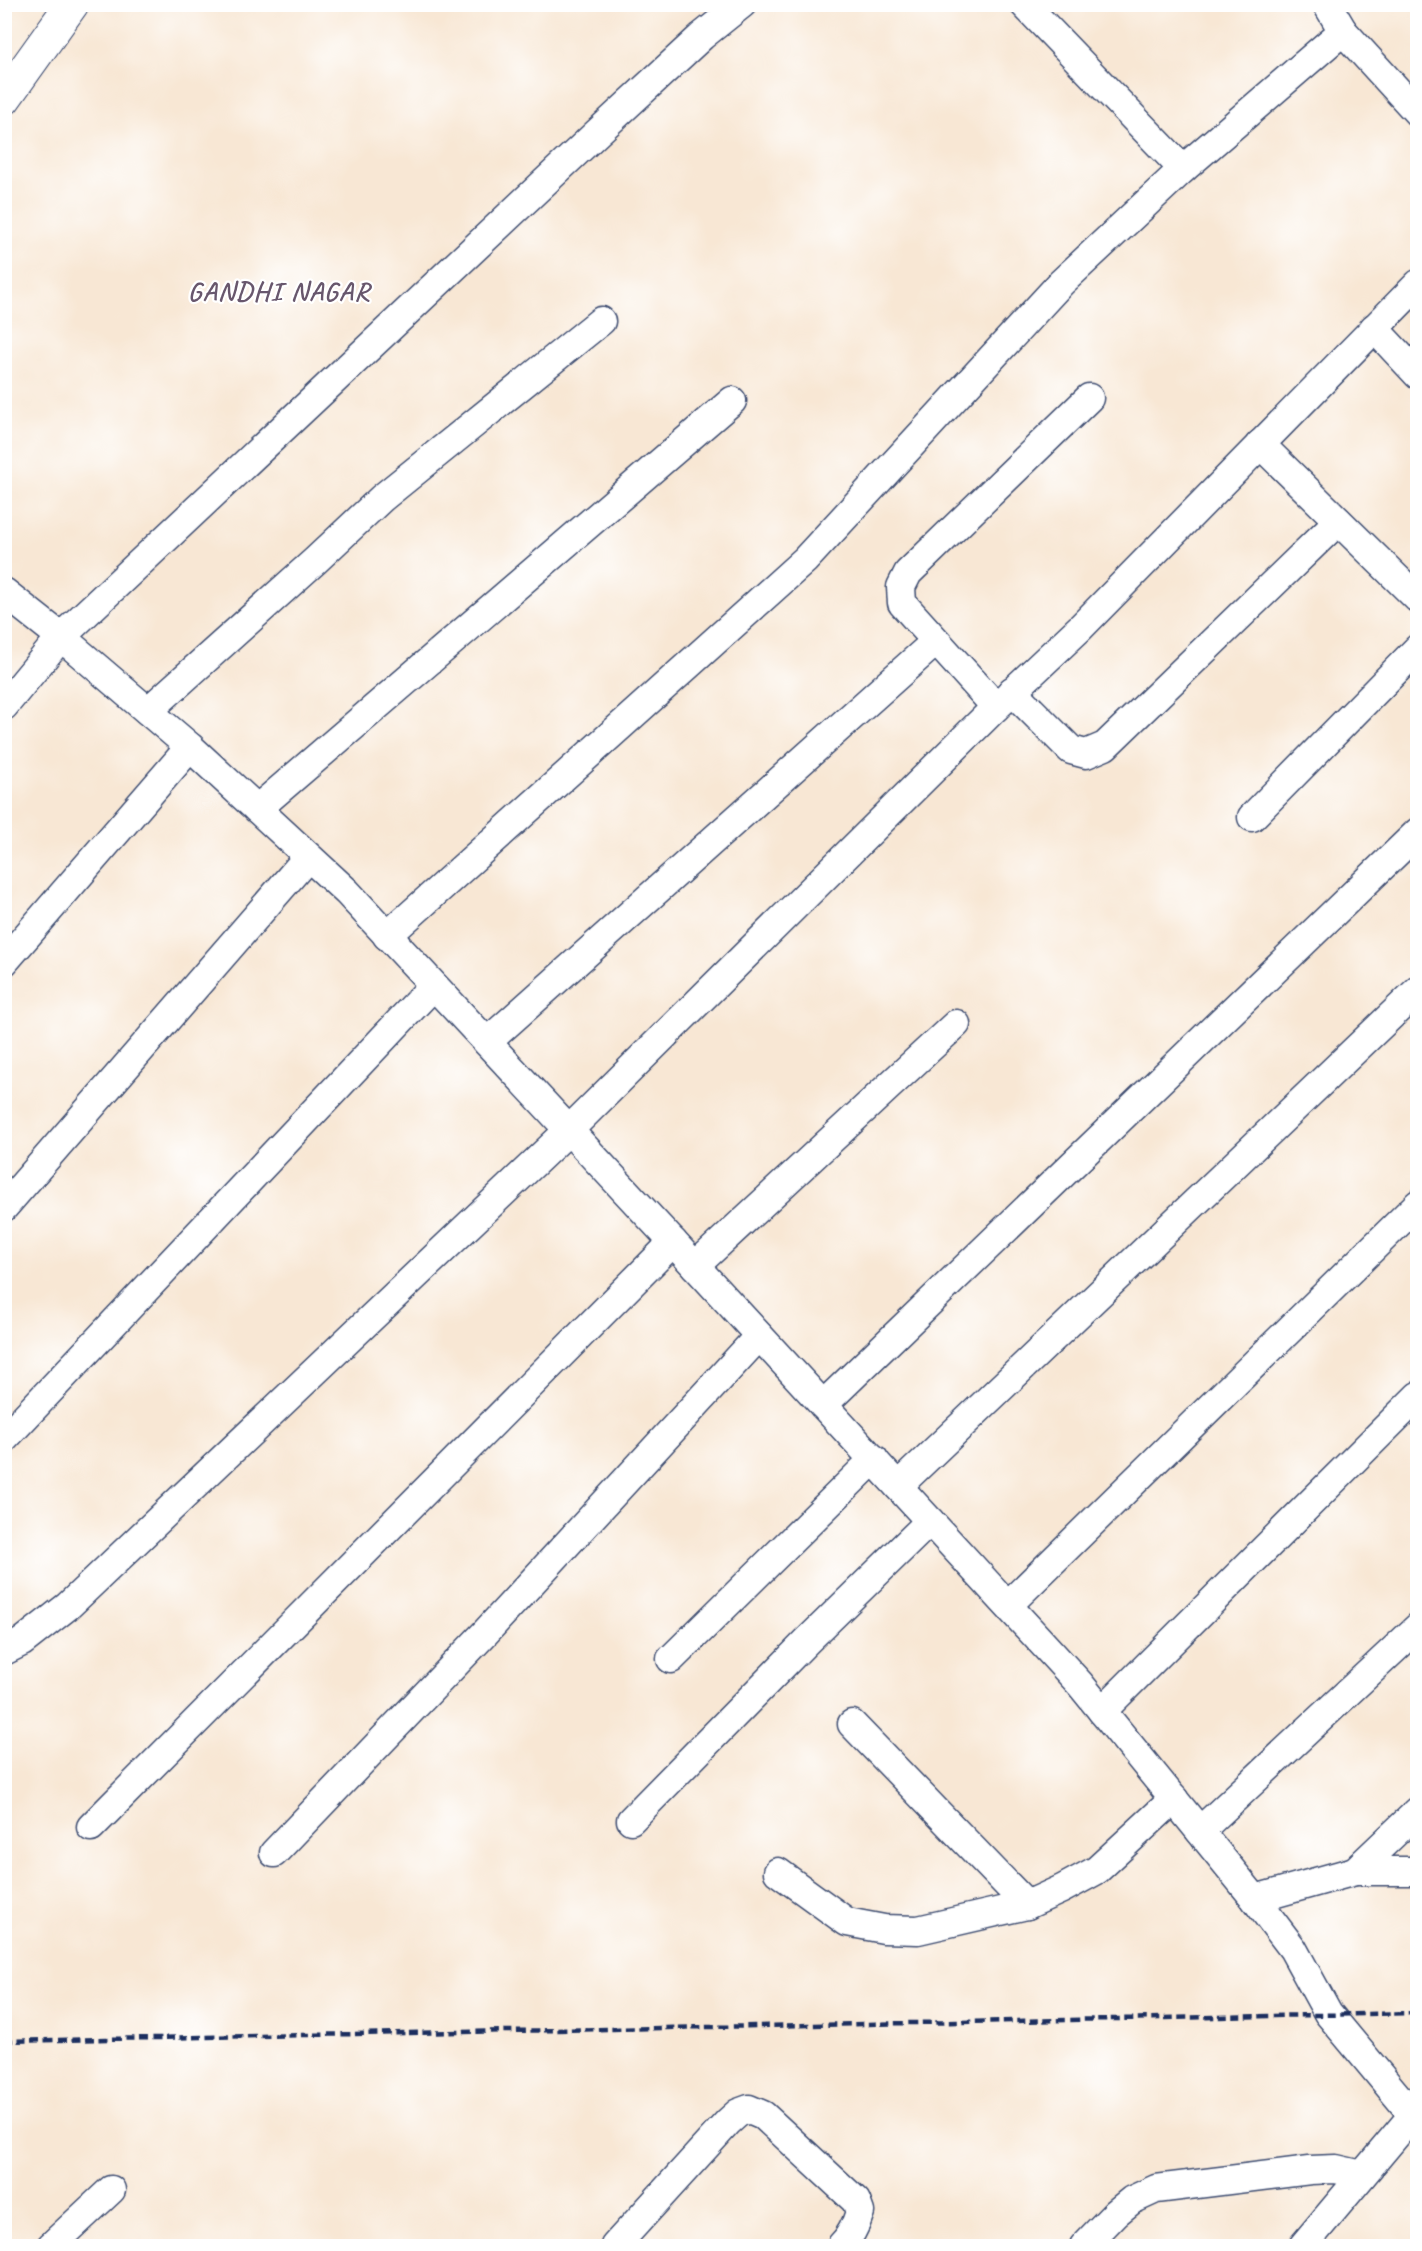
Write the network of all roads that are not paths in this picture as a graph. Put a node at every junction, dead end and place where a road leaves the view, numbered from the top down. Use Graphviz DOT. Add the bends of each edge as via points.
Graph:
graph roads {
  1 [pos="72,4"];
  2 [pos="742,4"];
  3 [pos="1024,4"];
  4 [pos="1328,4"];
  5 [pos="1343,31"];
  6 [pos="4,99"];
  7 [pos="1418,113"];
  8 [pos="1183,169"];
  9 [pos="1418,284"];
  10 [pos="601,321"];
  11 [pos="1374,328"];
  12 [pos="1418,375"];
  13 [pos="1089,398"];
  14 [pos="732,401"];
  15 [pos="1260,444"];
  16 [pos="1338,521"];
  17 [pos="4,592"];
  18 [pos="1418,599"];
  19 [pos="61,637"];
  20 [pos="935,642"];
  21 [pos="1418,648"];
  22 [pos="1004,699"];
  23 [pos="4,706"];
  24 [pos="148,711"];
  25 [pos="190,747"];
  26 [pos="257,809"];
  27 [pos="1252,817"];
  28 [pos="1418,832"];
  29 [pos="308,857"];
  30 [pos="387,936"];
  31 [pos="4,962"];
  32 [pos="434,986"];
  33 [pos="1418,990"];
  34 [pos="956,1024"];
  35 [pos="487,1042"];
  36 [pos="569,1130"];
  37 [pos="1418,1204"];
  38 [pos="4,1207"];
  39 [pos="673,1242"];
  40 [pos="694,1266"];
  41 [pos="759,1336"];
  42 [pos="1418,1396"];
  43 [pos="823,1404"];
  44 [pos="4,1438"];
  45 [pos="874,1459"];
  46 [pos="898,1486"];
  47 [pos="930,1521"];
  48 [pos="1008,1605"];
  49 [pos="1418,1627"];
  50 [pos="4,1651"];
  51 [pos="671,1659"];
  52 [pos="1102,1711"];
  53 [pos="852,1724"];
  54 [pos="1174,1799"];
  55 [pos="1418,1811"];
  56 [pos="631,1820"];
  57 [pos="91,1827"];
  58 [pos="1200,1831"];
  59 [pos="274,1853"];
  60 [pos="1355,1871"];
  61 [pos="1418,1871"];
  62 [pos="778,1872"];
  63 [pos="1255,1899"];
  64 [pos="1027,1905"];
  65 [pos="1415,2118"];
  66 [pos="1362,2175"];
  67 [pos="111,2190"];
  68 [pos="51,2247"];
  69 [pos="615,2247"];
  70 [pos="841,2247"];
  71 [pos="1084,2247"];
  72 [pos="1303,2247"];
  1 -- 6 [label="street"];
  2 -- 19 [label="street" via="605,125"];
  3 -- 8 [label="street"];
  4 -- 5 [label="street"];
  5 -- 7 [label="street"];
  5 -- 8 [label="street"];
  8 -- 30 [label="street" via="1061,283 805,560"];
  9 -- 11 [label="street"];
  10 -- 24 [label="street" via="382,498"];
  11 -- 12 [label="street"];
  11 -- 15 [label="street"];
  13 -- 20 [label="street" via="908,573 901,587 902,603"];
  14 -- 26 [label="street"];
  15 -- 16 [label="street"];
  15 -- 22 [label="street" via="1081,627"];
  16 -- 18 [label="street"];
  16 -- 22 [label="street" via="1105,746 1086,754 1071,750"];
  17 -- 19 [label="street"];
  19 -- 23 [label="street"];
  19 -- 24 [label="street"];
  20 -- 22 [label="street"];
  20 -- 35 [label="street"];
  21 -- 27 [label="street"];
  22 -- 36 [label="street"];
  24 -- 25 [label="street"];
  25 -- 26 [label="street"];
  25 -- 31 [label="street"];
  26 -- 29 [label="street"];
  28 -- 43 [label="street"];
  29 -- 30 [label="street"];
  29 -- 38 [label="street"];
  30 -- 32 [label="street"];
  32 -- 35 [label="street"];
  32 -- 44 [label="street"];
  33 -- 46 [label="street"];
  34 -- 40 [label="street"];
  35 -- 36 [label="street"];
  36 -- 39 [label="street"];
  36 -- 50 [label="street" via="68,1606"];
  37 -- 48 [label="street"];
  39 -- 40 [label="street"];
  39 -- 57 [label="street"];
  40 -- 41 [label="street"];
  41 -- 43 [label="street"];
  41 -- 59 [label="street" via="485,1633"];
  42 -- 52 [label="street"];
  43 -- 45 [label="street"];
  45 -- 46 [label="street"];
  45 -- 51 [label="street"];
  46 -- 47 [label="street"];
  47 -- 48 [label="street"];
  47 -- 56 [label="street"];
  48 -- 52 [label="street"];
  49 -- 58 [label="street"];
  52 -- 54 [label="street"];
  53 -- 64 [label="street"];
  54 -- 58 [label="street"];
  54 -- 64 [label="street" via="1097,1870"];
  55 -- 60 [label="street"];
  58 -- 63 [label="street"];
  60 -- 61 [label="street"];
  60 -- 63 [label="street"];
  62 -- 64 [label="street" via="847,1922 884,1929 918,1930"];
  63 -- 65 [label="street" via="1293,1949 1328,2013"];
  65 -- 66 [label="street"];
  66 -- 71 [label="street" via="1319,2170 1156,2189 1132,2200"];
  66 -- 72 [label="street"];
  67 -- 68 [label="street"];
  69 -- 70 [label="street" via="728,2122 749,2109 763,2115 856,2201 860,2211 857,2223"];
}
